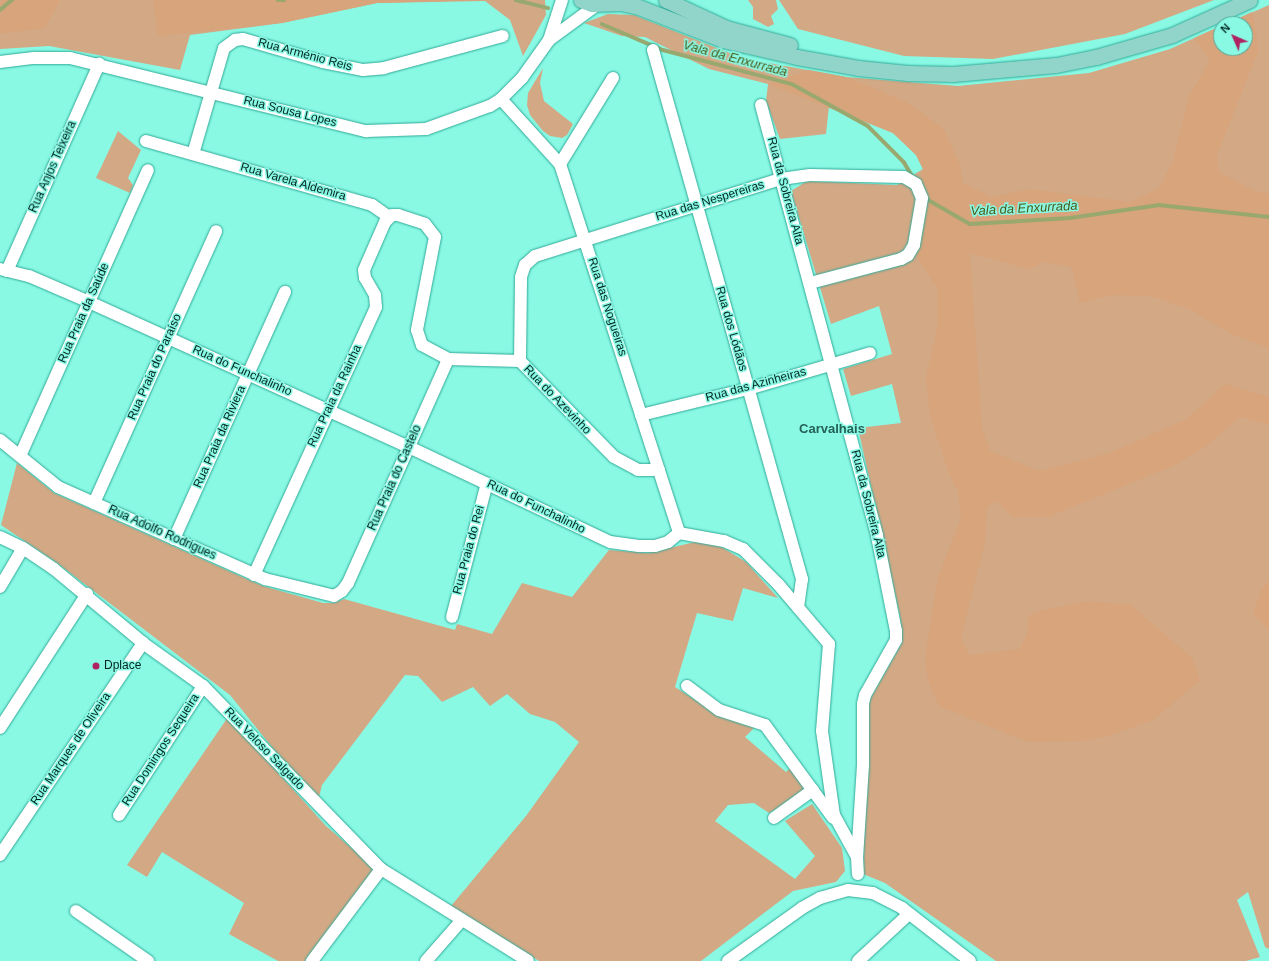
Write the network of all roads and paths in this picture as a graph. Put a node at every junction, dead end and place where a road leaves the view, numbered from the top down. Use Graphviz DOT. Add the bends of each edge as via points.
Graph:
graph roads {
  1 [pos="562,0"];
  2 [pos="581,0"];
  3 [pos="666,0"];
  4 [pos="1233,0"];
  5 [pos="1250,0"];
  6 [pos="605,2"];
  7 [pos="503,36"];
  8 [pos="549,40"];
  9 [pos="653,50"];
  10 [pos="0,62"];
  11 [pos="99,64"];
  12 [pos="612,78"];
  13 [pos="211,92"];
  14 [pos="501,99"];
  15 [pos="761,105"];
  16 [pos="146,141"];
  17 [pos="194,154"];
  18 [pos="560,164"];
  19 [pos="148,170"];
  20 [pos="781,179"];
  21 [pos="696,206"];
  22 [pos="389,217"];
  23 [pos="216,231"];
  24 [pos="585,239"];
  25 [pos="3,270"];
  26 [pos="810,283"];
  27 [pos="285,292"];
  28 [pos="89,302"];
  29 [pos="169,338"];
  30 [pos="870,353"];
  31 [pos="448,359"];
  32 [pos="520,360"];
  33 [pos="832,364"];
  34 [pos="248,374"];
  35 [pos="748,389"];
  36 [pos="328,410"];
  37 [pos="641,415"];
  38 [pos="0,440"];
  39 [pos="409,447"];
  40 [pos="20,456"];
  41 [pos="659,470"];
  42 [pos="487,483"];
  43 [pos="94,503"];
  44 [pos="679,533"];
  45 [pos="0,537"];
  46 [pos="174,539"];
  47 [pos="22,548"];
  48 [pos="254,575"];
  49 [pos="0,587"];
  50 [pos="86,594"];
  51 [pos="339,594"];
  52 [pos="798,608"];
  53 [pos="452,617"];
  54 [pos="143,643"];
  55 [pos="202,686"];
  56 [pos="686,686"];
  57 [pos="0,728"];
  58 [pos="813,790"];
  59 [pos="119,815"];
  60 [pos="774,818"];
  61 [pos="836,822"];
  62 [pos="0,855"];
  63 [pos="856,857"];
  64 [pos="381,869"];
  65 [pos="858,874"];
  66 [pos="843,890"];
  67 [pos="865,891"];
  68 [pos="76,911"];
  69 [pos="909,914"];
  70 [pos="461,921"];
  71 [pos="861,959"];
  72 [pos="148,961"];
  73 [pos="312,961"];
  74 [pos="426,961"];
  75 [pos="528,961"];
  76 [pos="728,961"];
  77 [pos="970,961"];
  1 -- 8 [label="street, Rua Sousa Lopes"];
  2 -- 6 [label="main road"];
  3 -- 4 [label="main road" via="726,28 772,41 881,62 985,65 1042,60 1108,46 1166,28"];
  5 -- 6 [label="main road" via="1172,35 1096,57 1056,65 953,74 880,70 797,57 723,40 636,6"];
  6 -- 8 [label="street, Rua Sousa Lopes"];
  7 -- 13 [label="street, Rua Arménio Reis" via="384,68 363,70 334,65 243,38 229,43 224,48"];
  8 -- 14 [label="street, Rua Sousa Lopes" via="522,78"];
  9 -- 21 [label="street, Rua dos Lódãos"];
  10 -- 11 [label="street, Rua Sousa Lopes" via="34,58 70,58"];
  11 -- 13 [label="street, Rua Sousa Lopes"];
  11 -- 25 [label="street, Rua Anjos Teixeira"];
  12 -- 18 [label="street"];
  13 -- 14 [label="street, Rua Sousa Lopes" via="366,131 426,129 490,106"];
  13 -- 17 [label="street"];
  14 -- 18 [label="street, Rua das Nogueiras"];
  15 -- 20 [label="street, Rua da Sobreira Alta"];
  16 -- 17 [label="street, Rua Varela Aldemira"];
  17 -- 22 [label="street, Rua Varela Aldemira" via="372,205"];
  18 -- 24 [label="street, Rua das Nogueiras"];
  19 -- 28 [label="street, Rua Praia da Saúde"];
  20 -- 21 [label="street, Rua das Nespereiras"];
  20 -- 26 [label="street, Rua da Sobreira Alta"];
  20 -- 26 [label="street, Rua das Nespereiras" via="810,176 904,177 916,184 921,194 914,245 905,258"];
  21 -- 24 [label="street, Rua das Nespereiras"];
  21 -- 35 [label="street, Rua dos Lódãos"];
  22 -- 31 [label="street, Rua do Azevinho" via="402,216 424,224 433,232 434,246 417,335 422,345"];
  22 -- 36 [label="street, Rua Praia da Rainha" via="364,270 365,278 375,295 376,307"];
  23 -- 29 [label="street, Rua Praia do Paraíso"];
  24 -- 32 [label="street, Rua das Nespereiras" via="535,256 525,266 521,276"];
  24 -- 37 [label="street, Rua das Nogueiras"];
  25 -- 28 [label="street, Rua do Funchalinho" via="29,276"];
  26 -- 33 [label="street, Rua da Sobreira Alta"];
  27 -- 34 [label="street, Rua Praia da Riviera"];
  28 -- 29 [label="street, Rua do Funchalinho"];
  28 -- 40 [label="street, Rua Praia da Saúde"];
  29 -- 34 [label="street, Rua do Funchalinho"];
  29 -- 43 [label="street, Rua Praia do Paraíso"];
  30 -- 33 [label="street, Rua das Azinheiras"];
  31 -- 32 [label="street, Rua do Azevinho"];
  31 -- 39 [label="street, Rua Praia do Castelo"];
  32 -- 41 [label="street, Rua do Azevinho" via="614,457 638,470"];
  33 -- 35 [label="street, Rua das Azinheiras"];
  33 -- 63 [label="street, Rua da Sobreira Alta" via="877,536 896,631 896,640 865,695"];
  34 -- 36 [label="street, Rua do Funchalinho"];
  34 -- 46 [label="street, Rua Praia da Riviera"];
  35 -- 37 [label="street, Rua das Azinheiras"];
  35 -- 52 [label="street, Rua dos Lódãos" via="802,579"];
  36 -- 39 [label="street, Rua do Funchalinho"];
  36 -- 48 [label="street, Rua Praia da Rainha"];
  37 -- 41 [label="street, Rua das Nogueiras"];
  38 -- 40 [label="street, Rua Adolfo Rodrigues"];
  39 -- 42 [label="street, Rua do Funchalinho"];
  39 -- 51 [label="street, Rua Praia do Castelo" via="348,584"];
  40 -- 43 [label="street, Rua Adolfo Rodrigues" via="58,487"];
  41 -- 44 [label="street, Rua das Nogueiras"];
  42 -- 44 [label="street, Rua do Funchalinho" via="616,543 655,546 668,542"];
  42 -- 53 [label="street, Rua Praia do Rei"];
  43 -- 46 [label="street, Rua Adolfo Rodrigues"];
  44 -- 52 [label="street" via="724,540 743,549"];
  45 -- 47 [label="street, Rua Veloso Salgado"];
  46 -- 48 [label="street, Rua Adolfo Rodrigues"];
  47 -- 49 [label="street"];
  47 -- 50 [label="street, Rua Veloso Salgado"];
  48 -- 51 [label="street, Rua Adolfo Rodrigues" via="325,595"];
  50 -- 54 [label="street, Rua Veloso Salgado"];
  50 -- 57 [label="street"];
  52 -- 61 [label="street" via="830,644 822,732"];
  54 -- 55 [label="street, Rua Veloso Salgado"];
  54 -- 62 [label="street, Rua Marques de Oliveira"];
  55 -- 59 [label="street, Rua Domingos Sequeira"];
  55 -- 64 [label="street, Rua Veloso Salgado"];
  56 -- 58 [label="street" via="719,710 765,725"];
  58 -- 60 [label="street"];
  58 -- 61 [label="street"];
  61 -- 63 [label="street"];
  63 -- 65 [label="street"];
  64 -- 70 [label="street, Rua Veloso Salgado"];
  64 -- 73 [label="street"];
  65 -- 66 [label="street"];
  65 -- 67 [label="street"];
  66 -- 67 [label="street"];
  66 -- 76 [label="street" via="802,908"];
  67 -- 69 [label="street" via="879,896"];
  68 -- 72 [label="street"];
  69 -- 71 [label="street"];
  69 -- 77 [label="street"];
  70 -- 74 [label="street"];
  70 -- 75 [label="street, Rua Veloso Salgado"];
}
